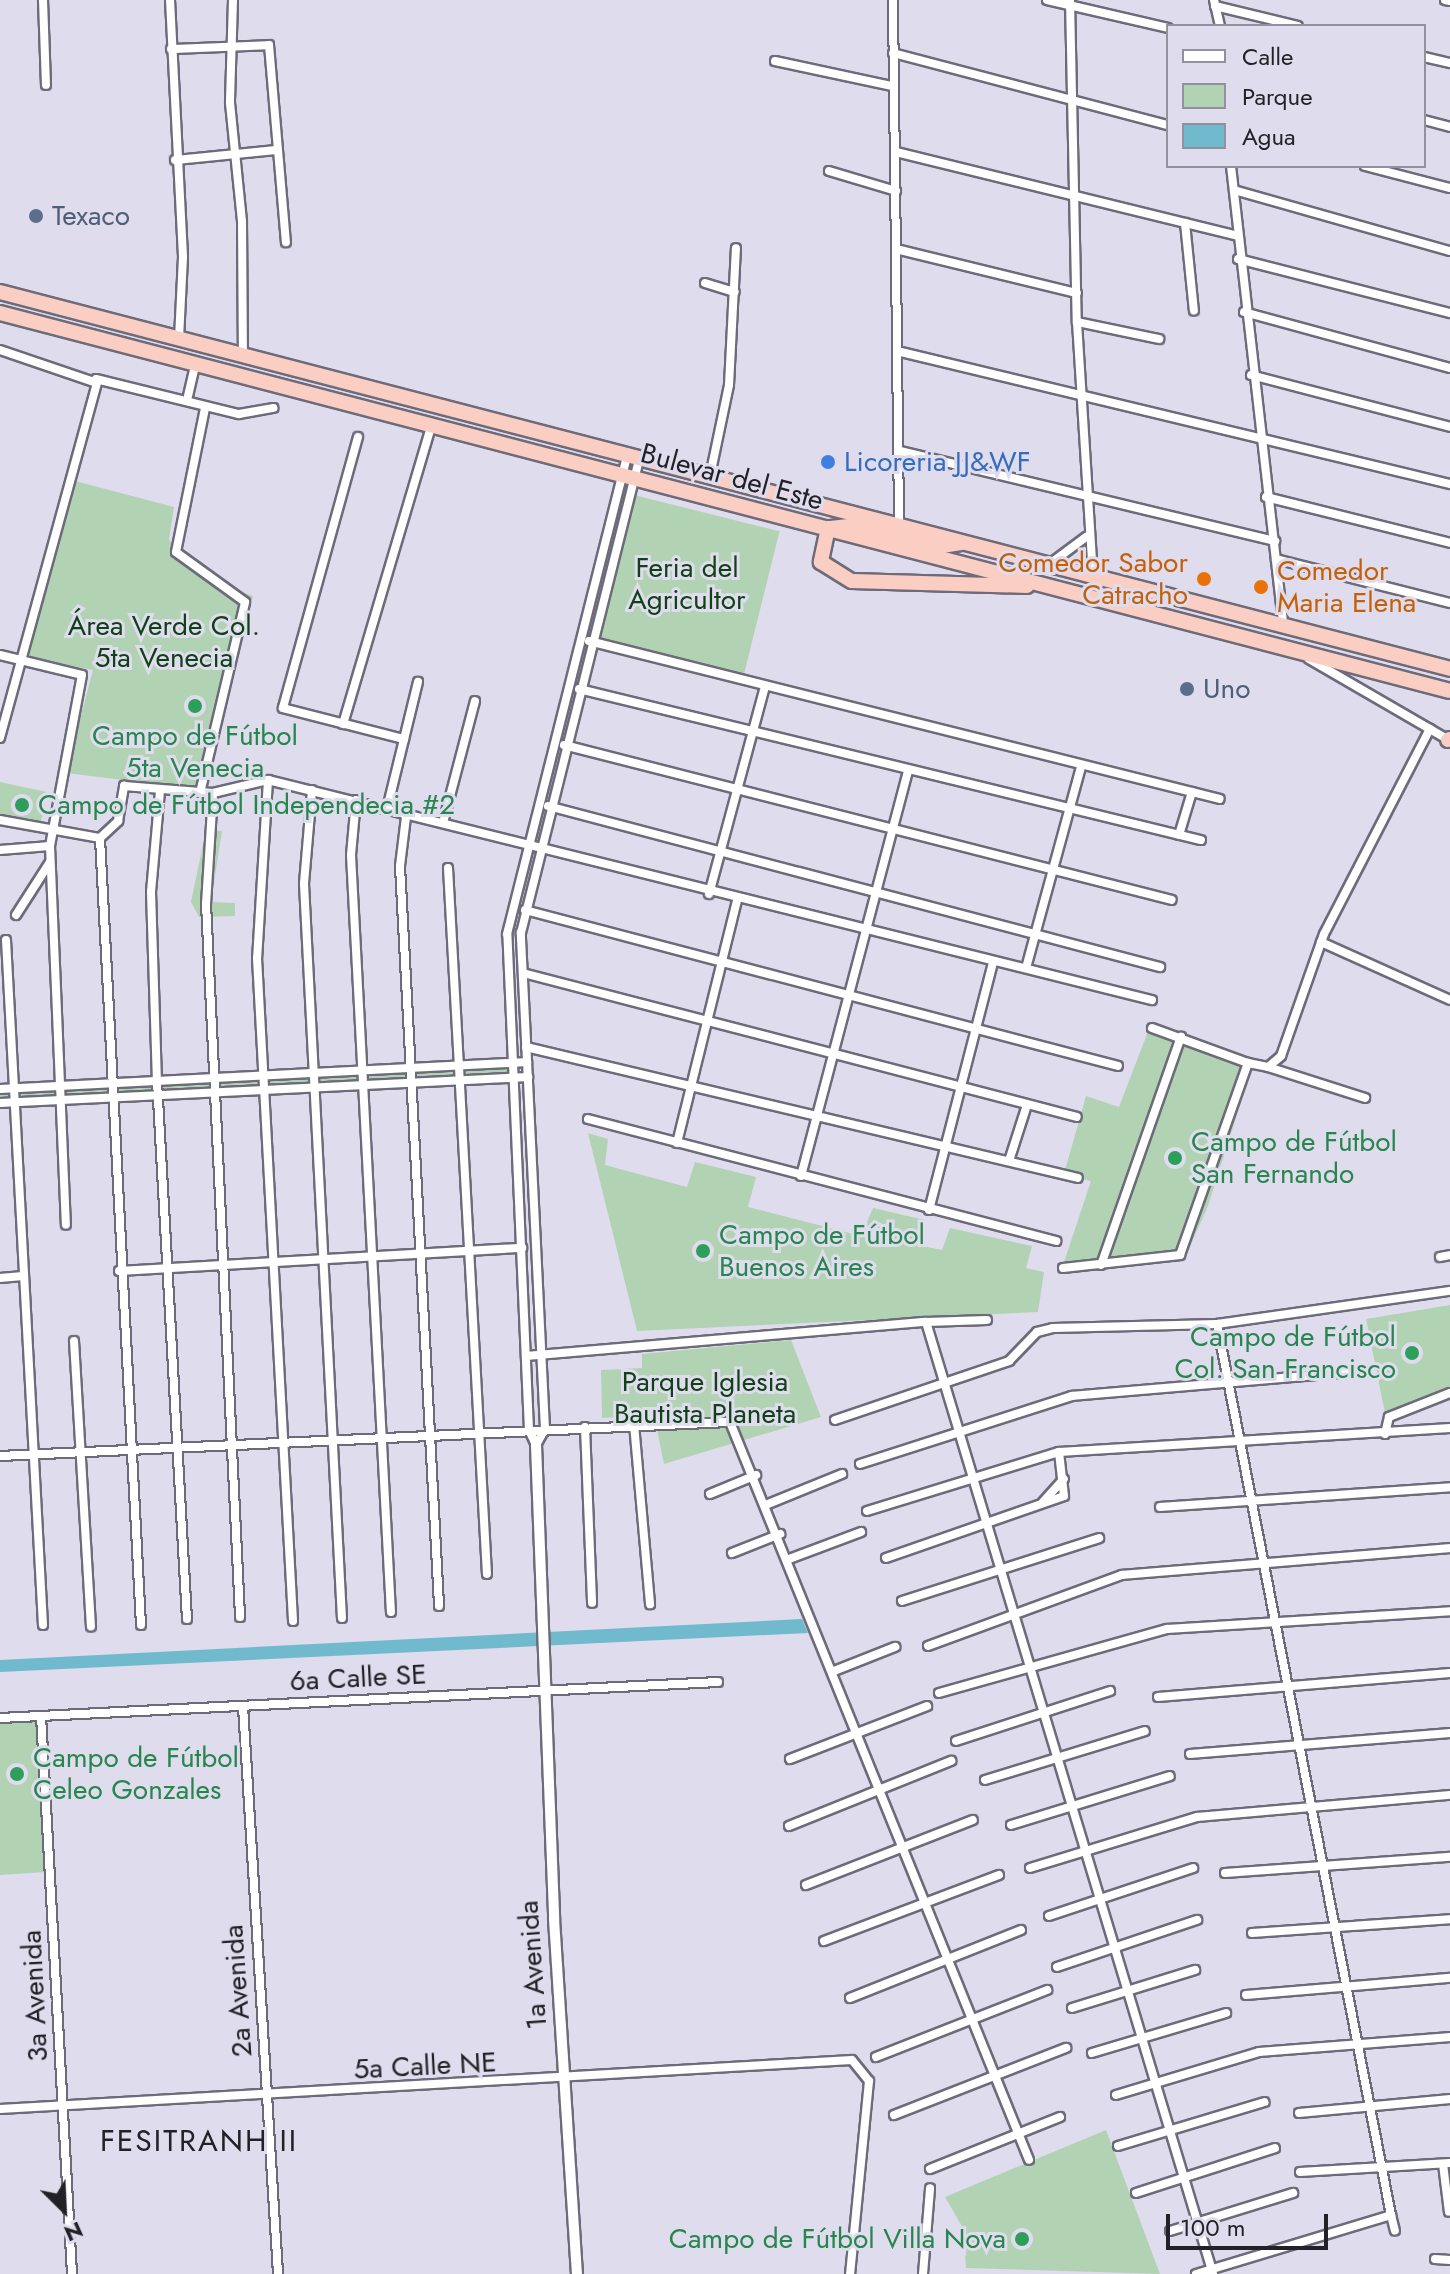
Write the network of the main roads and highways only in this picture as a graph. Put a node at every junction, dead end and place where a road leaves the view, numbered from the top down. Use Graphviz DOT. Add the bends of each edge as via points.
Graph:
graph roads {
  1 [pos="0,292"];
  2 [pos="0,313"];
  3 [pos="828,528"];
  4 [pos="971,542"];
  5 [pos="1055,587"];
  6 [pos="1450,669"];
  7 [pos="1450,691"];
  1 -- 4 [label="highway, Bulevar del Este"];
  2 -- 3 [label="highway, Bulevar del Este"];
  3 -- 4 [label="highway" via="858,525 943,546"];
  3 -- 5 [label="highway, Bulevar del Este"];
  3 -- 5 [label="highway" via="821,562 852,581"];
  4 -- 6 [label="highway, Bulevar del Este"];
  5 -- 7 [label="highway, Bulevar del Este"];
}
